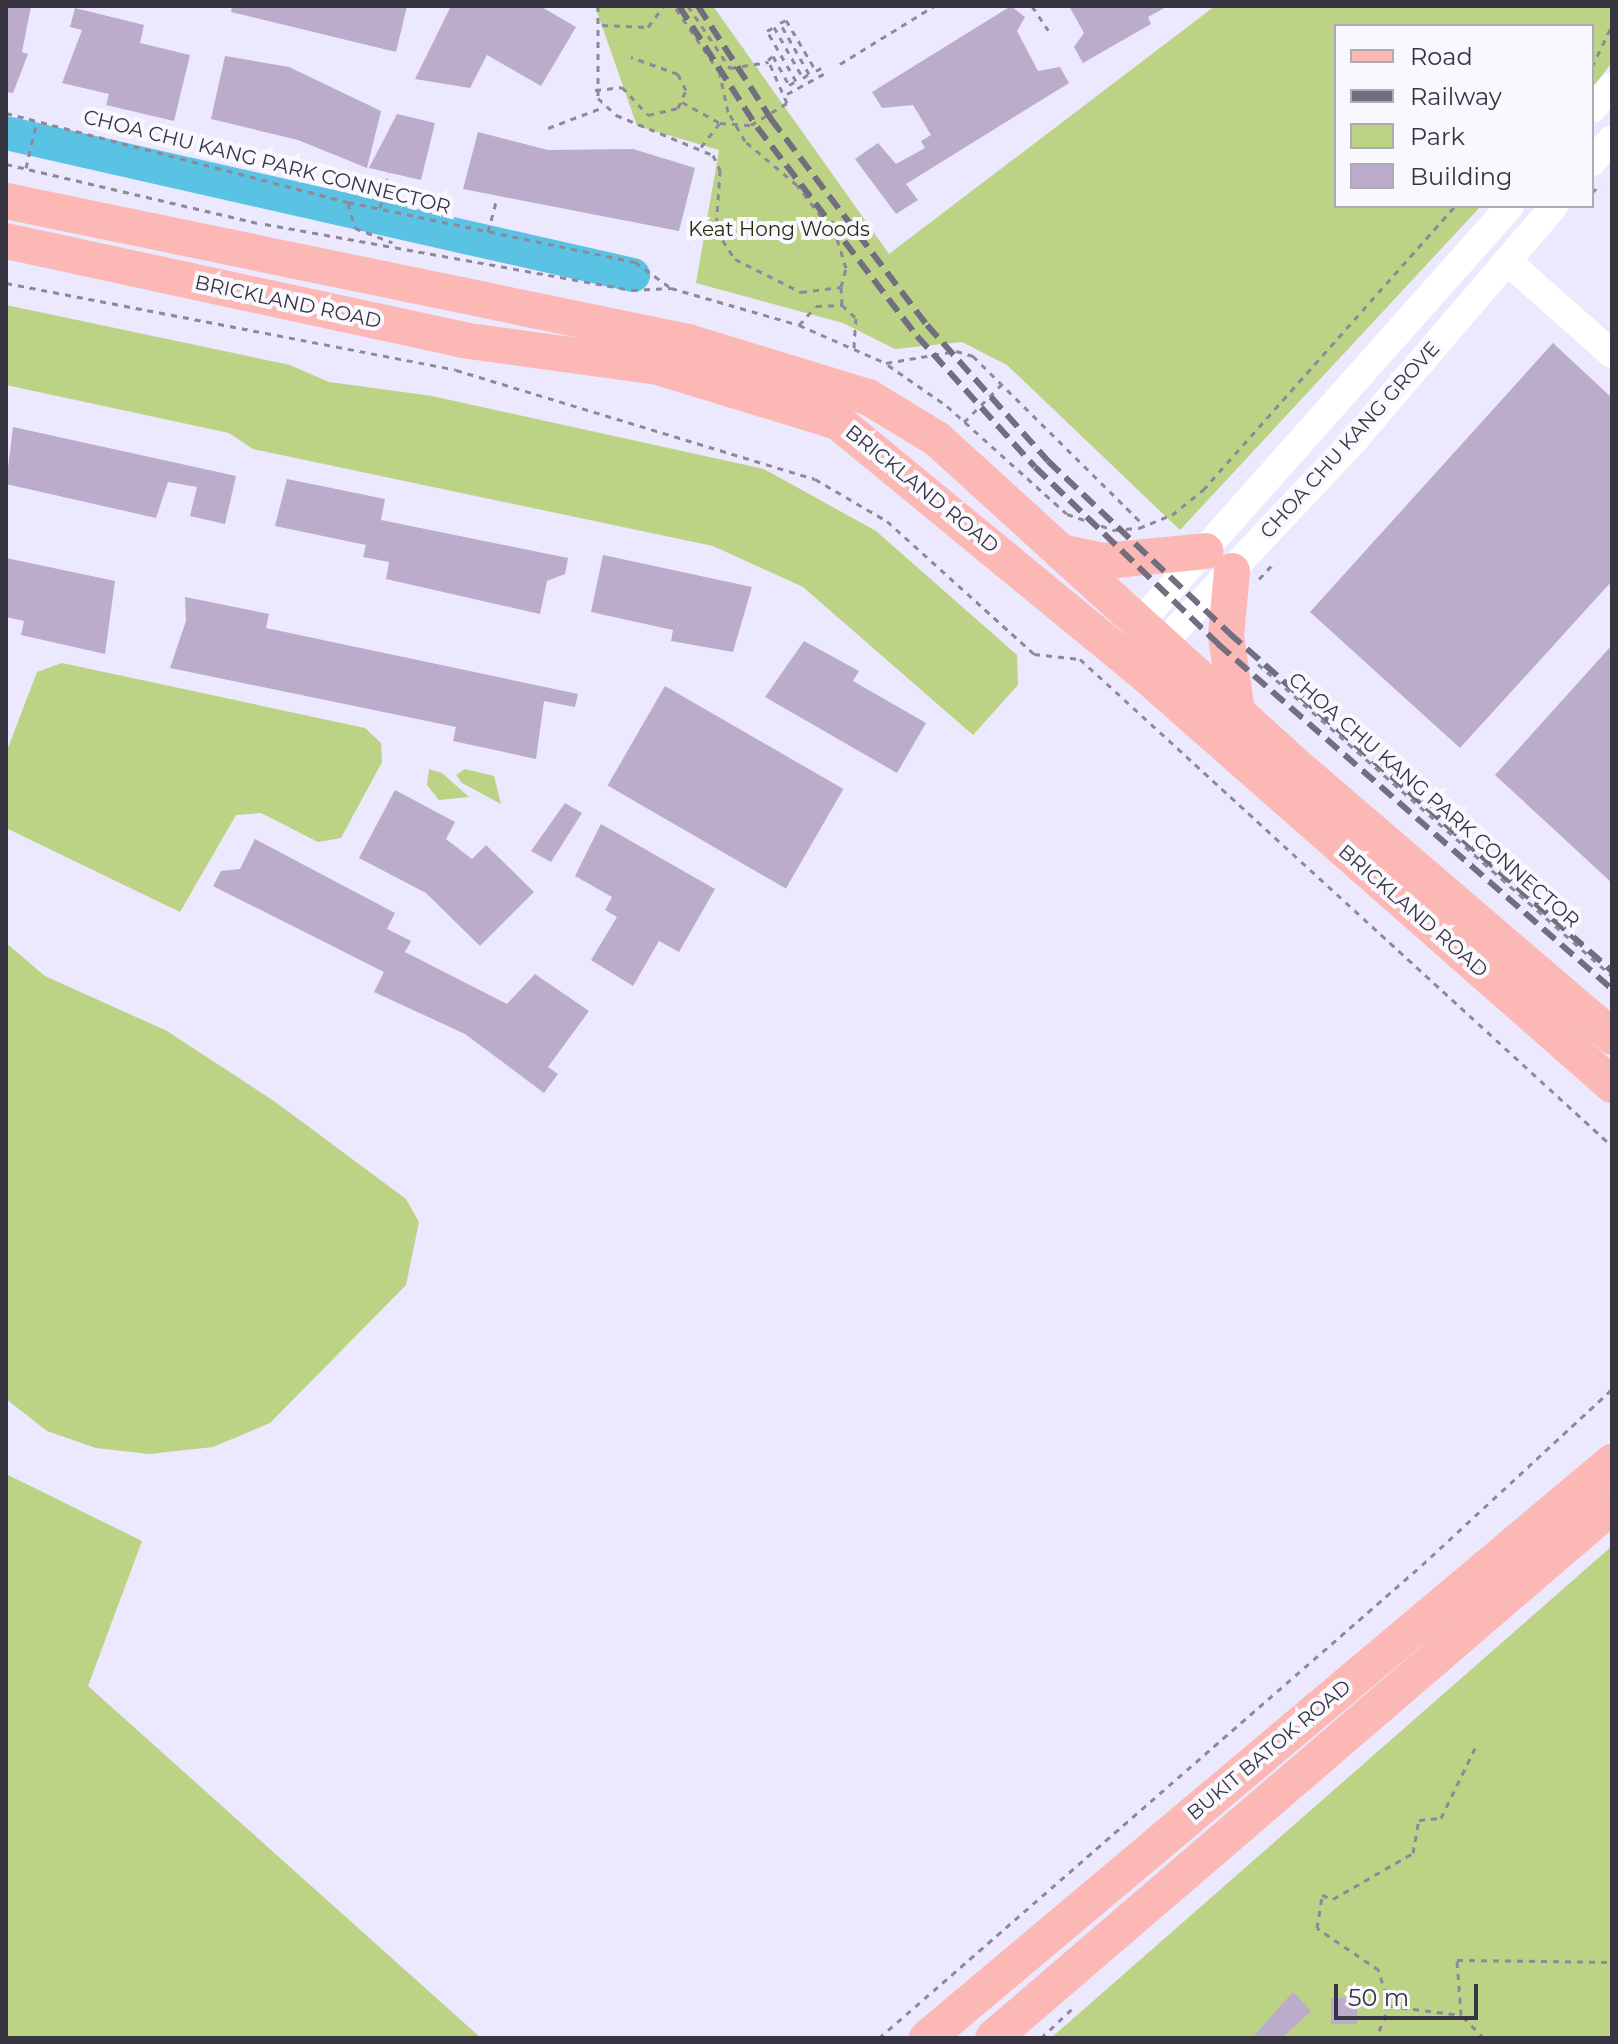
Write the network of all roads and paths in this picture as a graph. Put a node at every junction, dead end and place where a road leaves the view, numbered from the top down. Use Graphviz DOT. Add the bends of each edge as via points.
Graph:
graph roads {
  1 [pos="598,6"];
  2 [pos="664,6"];
  3 [pos="686,6"];
  4 [pos="934,6"];
  5 [pos="1032,6"];
  6 [pos="676,8"];
  7 [pos="602,25"];
  8 [pos="1612,25"];
  9 [pos="1048,30"];
  10 [pos="631,57"];
  11 [pos="769,62"];
  12 [pos="1594,63"];
  13 [pos="840,64"];
  14 [pos="821,68"];
  15 [pos="827,72"];
  16 [pos="1612,86"];
  17 [pos="595,90"];
  18 [pos="787,94"];
  19 [pos="682,102"];
  20 [pos="605,107"];
  21 [pos="1594,107"];
  22 [pos="6,113"];
  23 [pos="37,120"];
  24 [pos="720,123"];
  25 [pos="733,123"];
  26 [pos="548,128"];
  27 [pos="1612,139"];
  28 [pos="701,147"];
  29 [pos="1594,160"];
  30 [pos="6,164"];
  31 [pos="26,168"];
  32 [pos="388,173"];
  33 [pos="497,198"];
  34 [pos="6,201"];
  35 [pos="348,202"];
  36 [pos="1453,208"];
  37 [pos="1508,208"];
  38 [pos="1552,208"];
  39 [pos="380,209"];
  40 [pos="488,232"];
  41 [pos="6,241"];
  42 [pos="392,242"];
  43 [pos="1507,261"];
  44 [pos="6,283"];
  45 [pos="841,287"];
  46 [pos="671,288"];
  47 [pos="812,293"];
  48 [pos="842,305"];
  49 [pos="816,306"];
  50 [pos="799,325"];
  51 [pos="853,350"];
  52 [pos="1612,354"];
  53 [pos="886,363"];
  54 [pos="1005,381"];
  55 [pos="964,422"];
  56 [pos="1144,525"];
  57 [pos="1055,551"];
  58 [pos="1219,561"];
  59 [pos="1139,646"];
  60 [pos="1249,655"];
  61 [pos="1237,711"];
  62 [pos="1612,976"];
  63 [pos="1612,1037"];
  64 [pos="1612,1085"];
  65 [pos="1612,1146"];
  66 [pos="1612,1389"];
  67 [pos="1612,1462"];
  68 [pos="1612,1506"];
  69 [pos="1476,1746"];
  70 [pos="1222,1789"];
  71 [pos="1277,1796"];
  72 [pos="1211,1853"];
  73 [pos="1082,1909"];
  74 [pos="1612,1962"];
  75 [pos="1389,2006"];
  76 [pos="1461,2015"];
  77 [pos="1379,2031"];
  78 [pos="879,2038"];
  79 [pos="927,2038"];
  80 [pos="993,2038"];
  81 [pos="1484,2038"];
  1 -- 7 [label="path"];
  2 -- 7 [label="path" via="648,27"];
  3 -- 6 [label="path"];
  3 -- 11 [label="path" via="730,68"];
  4 -- 13 [label="path"];
  5 -- 9 [label="path"];
  6 -- 25 [label="path" via="720,73"];
  7 -- 17 [label="path"];
  8 -- 12 [label="path"];
  10 -- 19 [label="path" via="678,74"];
  11 -- 14 [label="path" via="773,56 789,85 796,81 767,31 774,27 803,78 809,74 780,23 786,20 816,71"];
  11 -- 18 [label="path"];
  15 -- 18 [label="path"];
  16 -- 21 [label="street"];
  17 -- 19 [label="path" via="622,87 648,115 670,115"];
  17 -- 20 [label="path"];
  18 -- 25 [label="path" via="787,103 751,125"];
  19 -- 24 [label="path"];
  20 -- 26 [label="path"];
  20 -- 28 [label="path"];
  22 -- 23 [label="path, CHOA CHU KANG PARK CONNECTOR"];
  23 -- 31 [label="path"];
  23 -- 35 [label="path, CHOA CHU KANG PARK CONNECTOR"];
  24 -- 25 [label="path"];
  24 -- 28 [label="path"];
  25 -- 45 [label="path" via="826,219 843,253"];
  27 -- 29 [label="street"];
  28 -- 47 [label="path" via="720,170 715,219 728,250 759,275"];
  30 -- 31 [label="path"];
  31 -- 42 [label="path" via="257,223"];
  32 -- 39 [label="path"];
  33 -- 40 [label="path"];
  34 -- 57 [label="main road, BRICKLAND ROAD" via="800,371 868,397 937,439"];
  35 -- 39 [label="path, CHOA CHU KANG PARK CONNECTOR"];
  35 -- 42 [label="path" via="355,228"];
  36 -- 56 [label="path" via="1203,490 1172,515"];
  37 -- 58 [label="street, CHOA CHU KANG GROVE"];
  38 -- 43 [label="street, CHOA CHU KANG GROVE"];
  39 -- 40 [label="path, CHOA CHU KANG PARK CONNECTOR"];
  40 -- 46 [label="path, CHOA CHU KANG PARK CONNECTOR" via="635,262"];
  41 -- 59 [label="main road, BRICKLAND ROAD" via="462,340 658,367 838,422"];
  42 -- 46 [label="path" via="632,290"];
  43 -- 52 [label="street"];
  43 -- 58 [label="street, CHOA CHU KANG GROVE"];
  44 -- 65 [label="path" via="456,370 815,479 887,521 1034,654 1080,659"];
  45 -- 47 [label="path"];
  45 -- 48 [label="path"];
  46 -- 50 [label="path, CHOA CHU KANG PARK CONNECTOR"];
  47 -- 49 [label="path"];
  48 -- 49 [label="path"];
  48 -- 51 [label="path" via="856,318"];
  49 -- 50 [label="path"];
  50 -- 51 [label="path, CHOA CHU KANG PARK CONNECTOR"];
  51 -- 53 [label="path, CHOA CHU KANG PARK CONNECTOR"];
  53 -- 54 [label="path" via="956,351"];
  53 -- 55 [label="path, CHOA CHU KANG PARK CONNECTOR"];
  54 -- 55 [label="path"];
  54 -- 56 [label="path"];
  55 -- 56 [label="path, CHOA CHU KANG PARK CONNECTOR" via="1067,514 1114,530"];
  57 -- 58 [label="main road" via="1104,561"];
  57 -- 59 [label="main road, BRICKLAND ROAD"];
  58 -- 59 [label="street, CHOA CHU KANG GROVE"];
  58 -- 61 [label="main road"];
  59 -- 61 [label="main road, BRICKLAND ROAD"];
  59 -- 64 [label="main road, BRICKLAND ROAD"];
  60 -- 62 [label="path, CHOA CHU KANG PARK CONNECTOR"];
  61 -- 63 [label="main road, BRICKLAND ROAD"];
  66 -- 78 [label="path" via="1422,1565"];
  67 -- 70 [label="main road, BUKIT BATOK ROAD"];
  68 -- 71 [label="main road, BUKIT BATOK ROAD"];
  69 -- 75 [label="path" via="1441,1818 1419,1820 1413,1853 1333,1899 1322,1895 1317,1928 1379,1970"];
  70 -- 71 [label="main road" via="1241,1803"];
  70 -- 73 [label="main road, BUKIT BATOK ROAD"];
  71 -- 72 [label="main road, BUKIT BATOK ROAD"];
  72 -- 73 [label="main road" via="1198,1842 1174,1846"];
  72 -- 80 [label="main road, BUKIT BATOK ROAD"];
  73 -- 79 [label="main road, BUKIT BATOK ROAD"];
  74 -- 76 [label="path" via="1457,1960"];
  75 -- 76 [label="path"];
  75 -- 77 [label="path"];
  76 -- 81 [label="path"];
}
